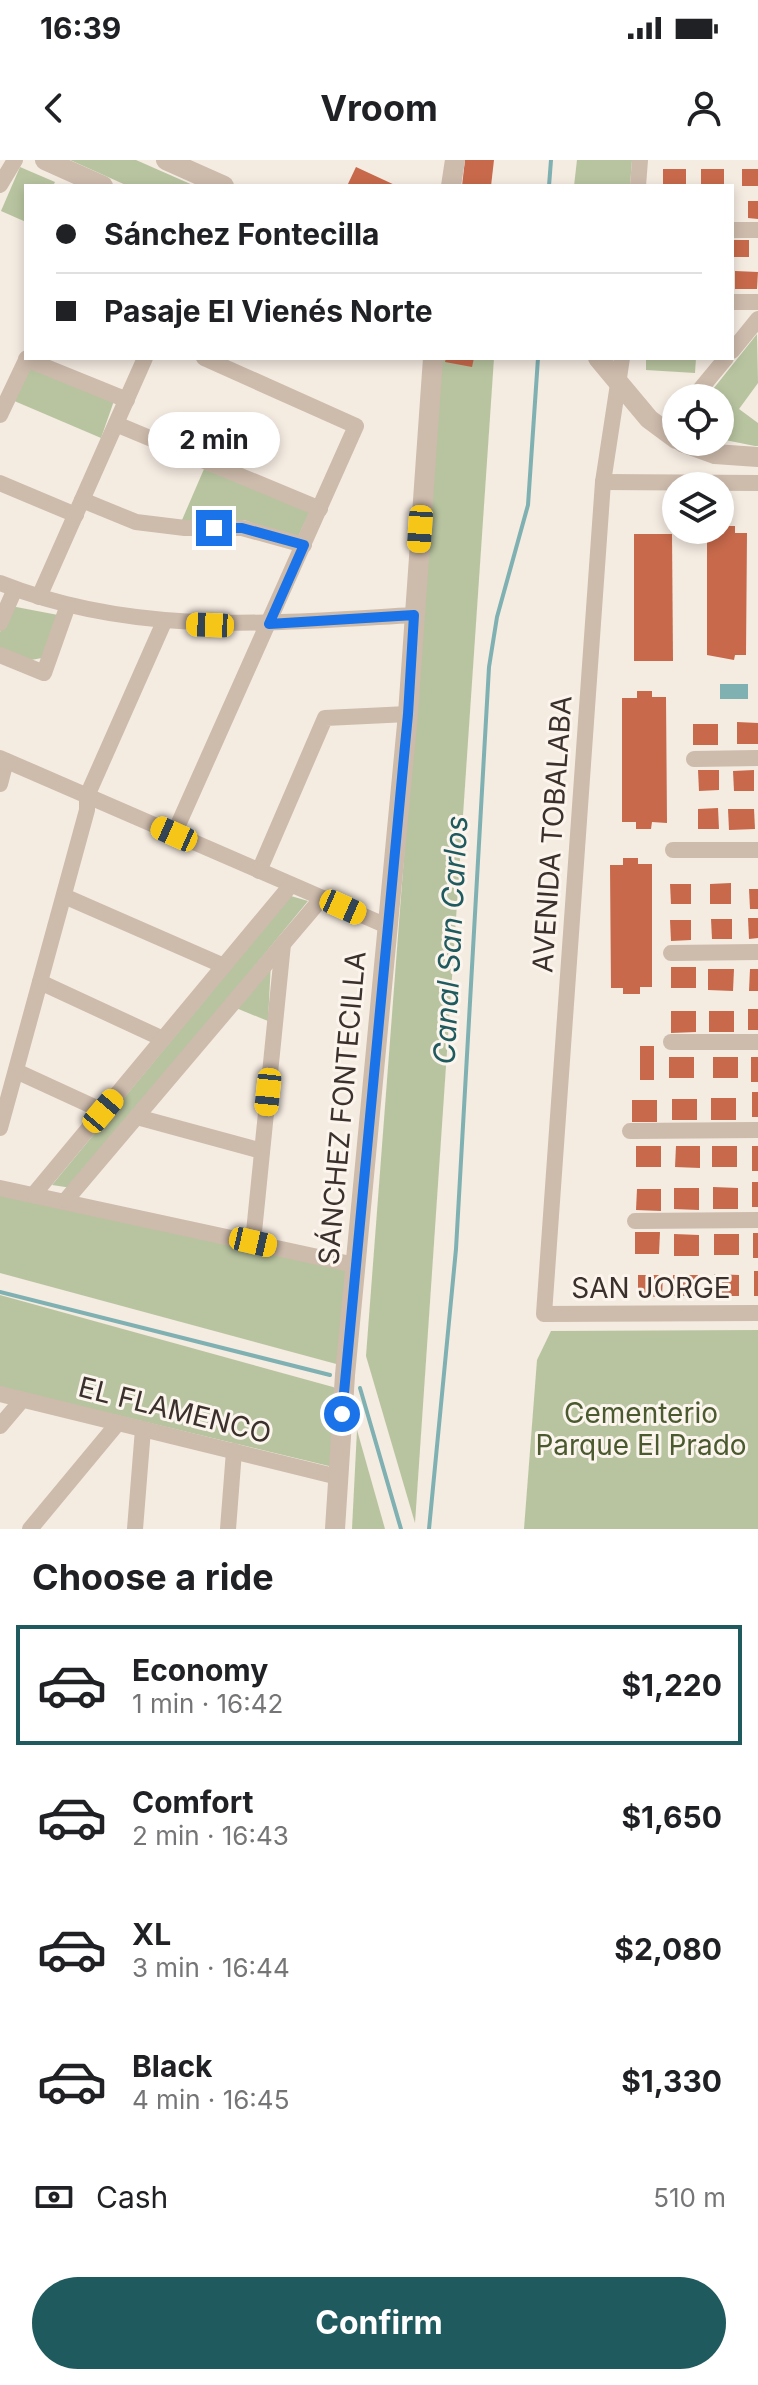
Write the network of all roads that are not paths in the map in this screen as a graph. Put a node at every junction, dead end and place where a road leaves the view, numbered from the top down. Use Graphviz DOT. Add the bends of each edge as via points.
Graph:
graph roads {
  1 [pos="15,160"];
  2 [pos="45,160"];
  3 [pos="166,160"];
  4 [pos="455,160"];
  5 [pos="640,160"];
  6 [pos="99,184"];
  7 [pos="220,184"];
  8 [pos="451,184"];
  9 [pos="638,184"];
  10 [pos="0,185"];
  11 [pos="734,230"];
  12 [pos="758,230"];
  13 [pos="734,302"];
  14 [pos="758,302"];
  15 [pos="756,325"];
  16 [pos="734,349"];
  17 [pos="26,360"];
  18 [pos="28,360"];
  19 [pos="144,360"];
  20 [pos="208,360"];
  21 [pos="433,360"];
  22 [pos="724,360"];
  23 [pos="619,368"];
  24 [pos="705,384"];
  25 [pos="127,400"];
  26 [pos="0,415"];
  27 [pos="116,424"];
  28 [pos="662,424"];
  29 [pos="734,455"];
  30 [pos="758,457"];
  31 [pos="603,482"];
  32 [pos="0,483"];
  33 [pos="758,483"];
  34 [pos="79,507"];
  35 [pos="320,509"];
  36 [pos="304,545"];
  37 [pos="7,586"];
  38 [pos="39,597"];
  39 [pos="68,605"];
  40 [pos="414,615"];
  41 [pos="164,622"];
  42 [pos="0,623"];
  43 [pos="269,624"];
  44 [pos="0,655"];
  45 [pos="408,714"];
  46 [pos="758,758"];
  47 [pos="3,759"];
  48 [pos="694,759"];
  49 [pos="0,784"];
  50 [pos="87,796"];
  51 [pos="174,834"];
  52 [pos="673,850"];
  53 [pos="758,850"];
  54 [pos="259,871"];
  55 [pos="291,885"];
  56 [pos="64,896"];
  57 [pos="322,898"];
  58 [pos="387,926"];
  59 [pos="283,944"];
  60 [pos="758,952"];
  61 [pos="671,953"];
  62 [pos="224,966"];
  63 [pos="40,982"];
  64 [pos="163,1039"];
  65 [pos="671,1042"];
  66 [pos="758,1042"];
  67 [pos="16,1071"];
  68 [pos="103,1111"];
  69 [pos="137,1117"];
  70 [pos="0,1128"];
  71 [pos="758,1130"];
  72 [pos="630,1131"];
  73 [pos="262,1151"];
  74 [pos="0,1188"];
  75 [pos="34,1194"];
  76 [pos="66,1200"];
  77 [pos="758,1220"];
  78 [pos="635,1221"];
  79 [pos="253,1242"];
  80 [pos="355,1265"];
  81 [pos="758,1313"];
  82 [pos="544,1314"];
  83 [pos="0,1394"];
  84 [pos="22,1400"];
  85 [pos="118,1423"];
  86 [pos="0,1426"];
  87 [pos="143,1429"];
  88 [pos="234,1451"];
  89 [pos="338,1477"];
  90 [pos="30,1529"];
  91 [pos="135,1529"];
  92 [pos="228,1529"];
  93 [pos="335,1529"];
  1 -- 10 [label="street"];
  2 -- 6 [label="street"];
  3 -- 7 [label="street"];
  4 -- 8 [label="street"];
  5 -- 9 [label="street"];
  11 -- 12 [label="street"];
  13 -- 14 [label="street"];
  15 -- 16 [label="street"];
  17 -- 26 [label="street"];
  18 -- 25 [label="street"];
  19 -- 25 [label="street"];
  20 -- 35 [label="street" via="356,426"];
  21 -- 40 [label="street, SÁNCHEZ FONTECILLA"];
  22 -- 24 [label="street"];
  23 -- 28 [label="street" via="641,410"];
  23 -- 31 [label="street, AVENIDA TOBALABA"];
  25 -- 27 [label="street"];
  27 -- 34 [label="street"];
  27 -- 35 [label="street"];
  29 -- 30 [label="street"];
  31 -- 33 [label="street"];
  31 -- 82 [label="street, AVENIDA TOBALABA"];
  32 -- 34 [label="street"];
  34 -- 36 [label="street" via="136,522 242,528"];
  34 -- 38 [label="street"];
  35 -- 36 [label="street"];
  36 -- 43 [label="street"];
  37 -- 38 [label="street"];
  37 -- 42 [label="street"];
  38 -- 39 [label="street"];
  39 -- 41 [label="street"];
  39 -- 44 [label="street" via="44,673"];
  40 -- 43 [label="street"];
  40 -- 45 [label="street, SÁNCHEZ FONTECILLA"];
  41 -- 43 [label="street"];
  41 -- 50 [label="street"];
  43 -- 51 [label="street"];
  45 -- 54 [label="street" via="325,718"];
  45 -- 58 [label="street, SÁNCHEZ FONTECILLA"];
  46 -- 48 [label="street"];
  47 -- 49 [label="street"];
  47 -- 50 [label="street"];
  50 -- 51 [label="street"];
  50 -- 56 [label="street"];
  51 -- 54 [label="street"];
  52 -- 53 [label="street"];
  54 -- 55 [label="street"];
  55 -- 57 [label="street"];
  55 -- 62 [label="street"];
  56 -- 62 [label="street"];
  56 -- 63 [label="street"];
  57 -- 58 [label="street"];
  57 -- 59 [label="street"];
  58 -- 80 [label="street, SÁNCHEZ FONTECILLA"];
  59 -- 69 [label="street"];
  59 -- 73 [label="street"];
  60 -- 61 [label="street"];
  62 -- 64 [label="street"];
  63 -- 64 [label="street"];
  63 -- 67 [label="street"];
  64 -- 68 [label="street"];
  65 -- 66 [label="street"];
  67 -- 68 [label="street"];
  67 -- 70 [label="street"];
  68 -- 75 [label="street"];
  69 -- 73 [label="street"];
  69 -- 76 [label="street"];
  71 -- 72 [label="street"];
  73 -- 79 [label="street"];
  74 -- 75 [label="street"];
  75 -- 76 [label="street"];
  76 -- 79 [label="street"];
  77 -- 78 [label="street"];
  79 -- 80 [label="street"];
  80 -- 89 [label="street, SÁNCHEZ FONTECILLA"];
  81 -- 82 [label="street, SAN JORGE"];
  83 -- 84 [label="street, EL FLAMENCO"];
  84 -- 85 [label="street, EL FLAMENCO"];
  84 -- 86 [label="street"];
  85 -- 87 [label="street, EL FLAMENCO"];
  85 -- 90 [label="street"];
  87 -- 88 [label="street, EL FLAMENCO"];
  87 -- 91 [label="street"];
  88 -- 89 [label="street, EL FLAMENCO"];
  88 -- 92 [label="street"];
  89 -- 93 [label="street, SÁNCHEZ FONTECILLA"];
}
